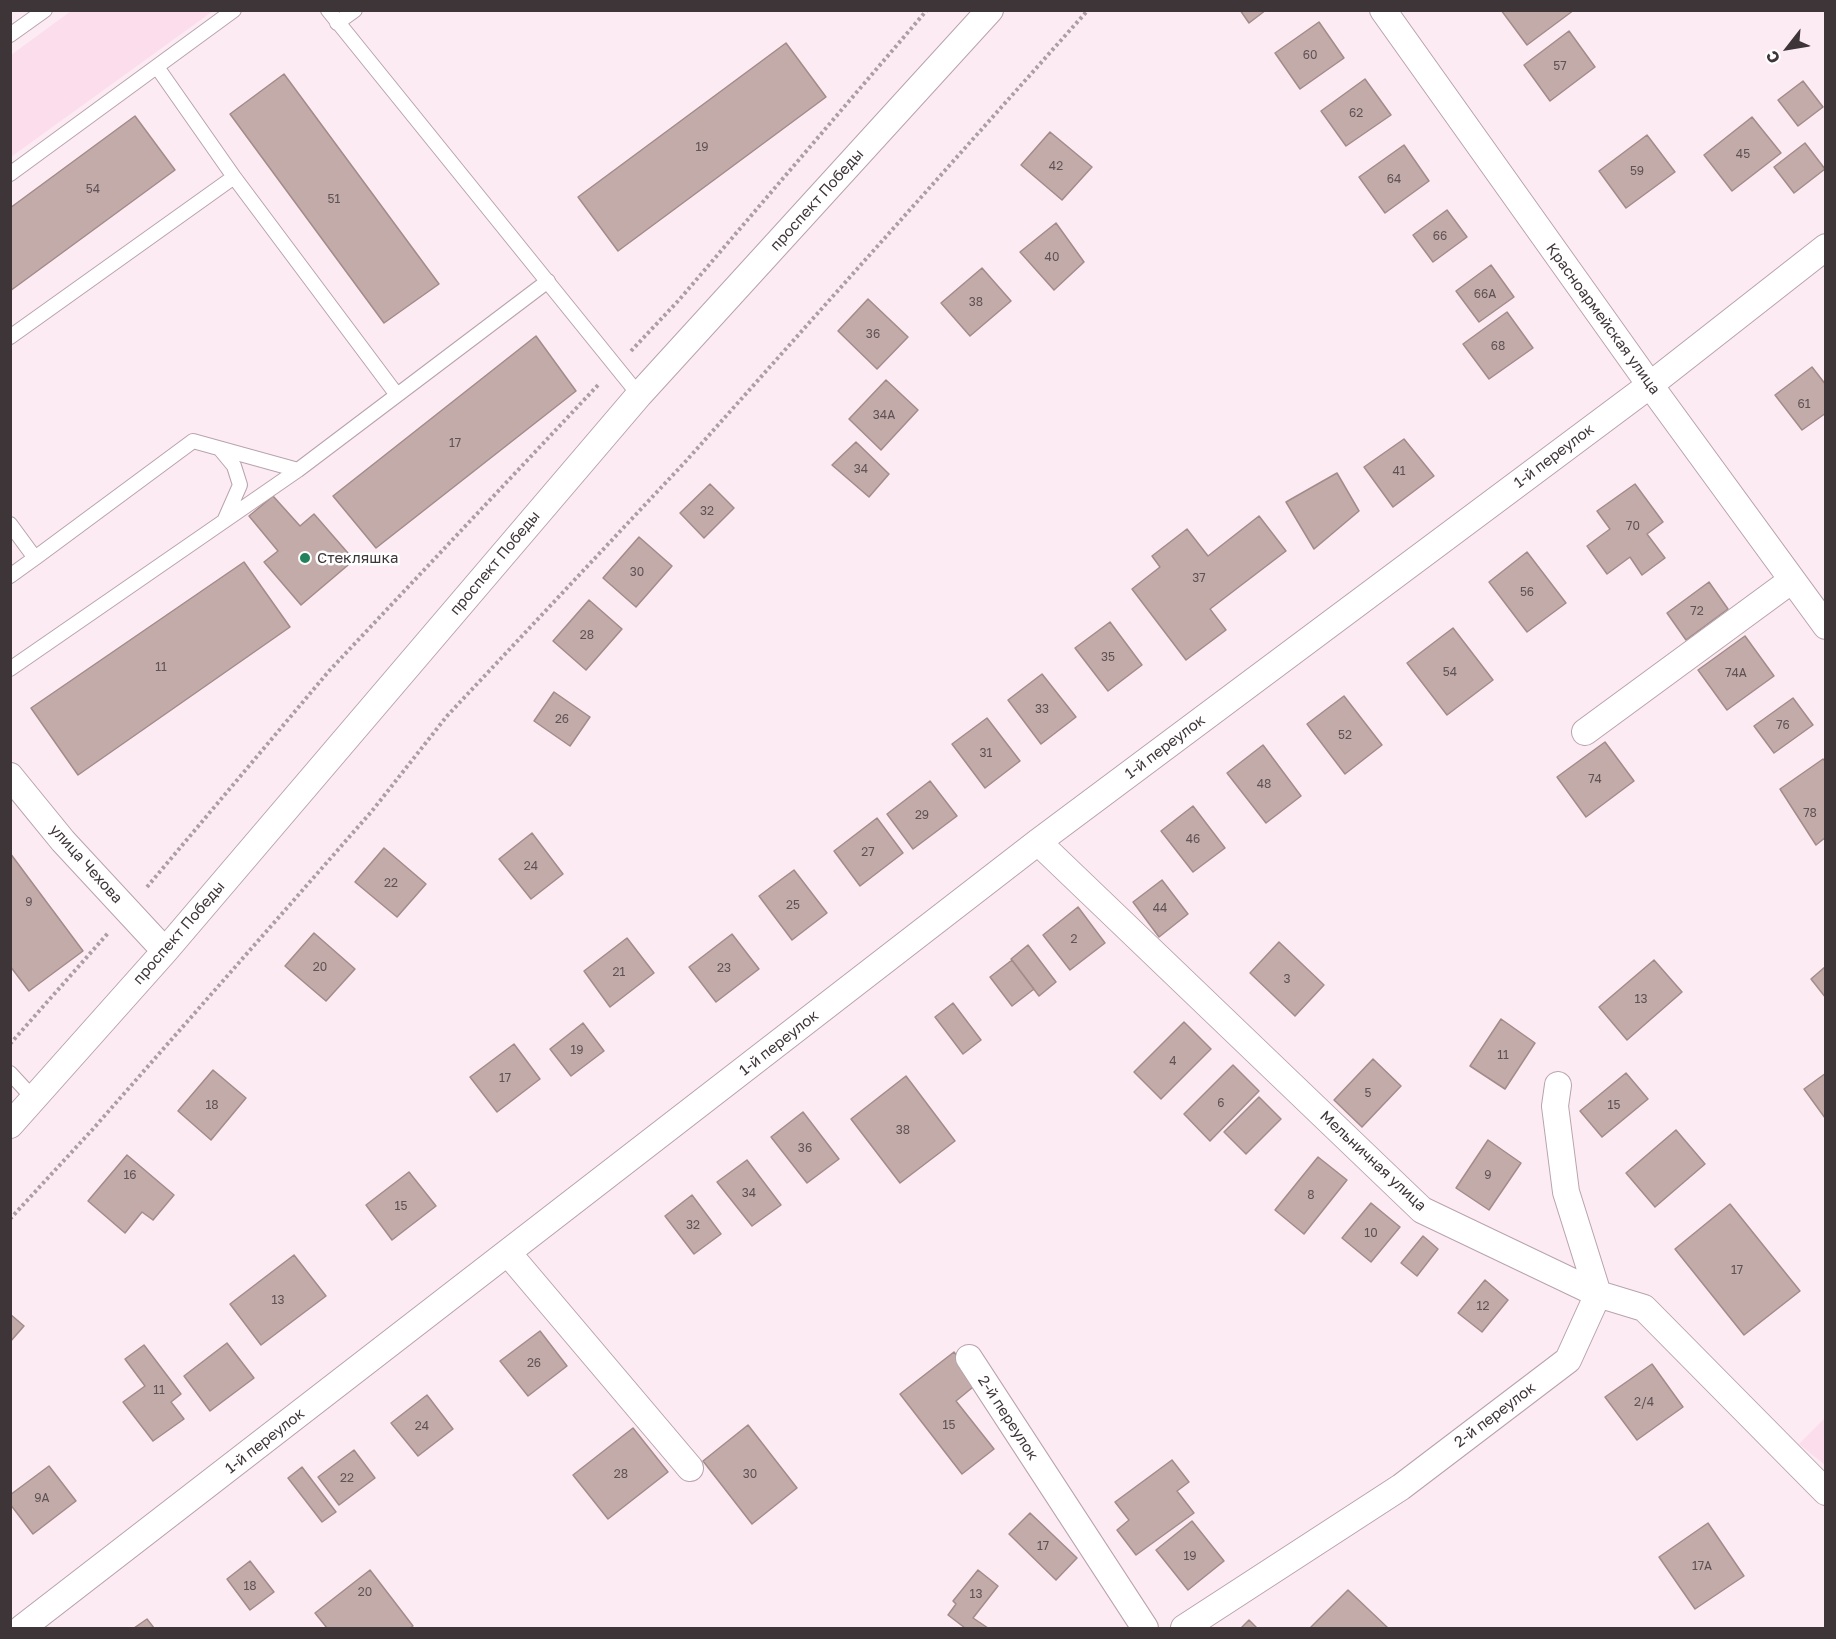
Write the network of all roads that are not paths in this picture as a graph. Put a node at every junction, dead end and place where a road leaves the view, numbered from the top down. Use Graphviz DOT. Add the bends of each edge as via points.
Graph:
graph roads {
  1 [pos="45,10"];
  2 [pos="234,10"];
  3 [pos="328,10"];
  4 [pos="355,10"];
  5 [pos="990,10"];
  6 [pos="1383,10"];
  7 [pos="337,22"];
  8 [pos="10,35"];
  9 [pos="157,67"];
  10 [pos="10,174"];
  11 [pos="234,177"];
  12 [pos="1826,247"];
  13 [pos="548,281"];
  14 [pos="10,337"];
  15 [pos="1650,385"];
  16 [pos="397,395"];
  17 [pos="639,395"];
  18 [pos="219,448"];
  19 [pos="298,470"];
  20 [pos="224,521"];
  21 [pos="10,524"];
  22 [pos="35,558"];
  23 [pos="10,576"];
  24 [pos="1792,580"];
  25 [pos="1826,626"];
  26 [pos="10,669"];
  27 [pos="1585,732"];
  28 [pos="10,776"];
  29 [pos="1038,842"];
  30 [pos="165,951"];
  31 [pos="10,1074"];
  32 [pos="1558,1085"];
  33 [pos="34,1099"];
  34 [pos="10,1125"];
  35 [pos="508,1253"];
  36 [pos="1598,1294"];
  37 [pos="969,1358"];
  38 [pos="690,1468"];
  39 [pos="1826,1492"];
  40 [pos="22,1629"];
  41 [pos="1145,1629"];
  42 [pos="1184,1629"];
  1 -- 8 [label="lane"];
  2 -- 9 [label="lane"];
  3 -- 7 [label="lane"];
  4 -- 7 [label="lane"];
  5 -- 17 [label="street, проспект Победы"];
  6 -- 15 [label="street, Красноармейская улица"];
  7 -- 13 [label="lane"];
  9 -- 10 [label="lane"];
  9 -- 11 [label="lane"];
  11 -- 14 [label="lane"];
  11 -- 16 [label="lane"];
  12 -- 15 [label="street, 1-й переулок"];
  13 -- 16 [label="lane"];
  13 -- 17 [label="lane"];
  15 -- 24 [label="street, Красноармейская улица"];
  15 -- 29 [label="street, 1-й переулок"];
  16 -- 19 [label="lane"];
  17 -- 30 [label="street, проспект Победы"];
  18 -- 19 [label="lane"];
  18 -- 20 [label="lane" via="234,466 240,485"];
  18 -- 22 [label="lane" via="193,441"];
  19 -- 20 [label="lane"];
  20 -- 26 [label="lane"];
  21 -- 22 [label="lane"];
  22 -- 23 [label="lane"];
  24 -- 25 [label="street, Красноармейская улица"];
  24 -- 27 [label="street"];
  28 -- 30 [label="street, улица Чехова" via="63,841"];
  29 -- 35 [label="street, 1-й переулок"];
  29 -- 36 [label="street, Мельничная улица" via="1422,1210"];
  30 -- 33 [label="street, проспект Победы"];
  31 -- 33 [label="lane"];
  32 -- 36 [label="street" via="1555,1106 1566,1192"];
  33 -- 34 [label="street, проспект Победы"];
  35 -- 38 [label="street"];
  35 -- 40 [label="street, 1-й переулок"];
  36 -- 39 [label="street, Мельничная улица" via="1644,1308"];
  36 -- 42 [label="street, 2-й переулок" via="1568,1360 1401,1487"];
  37 -- 41 [label="street, 2-й переулок"];
}
